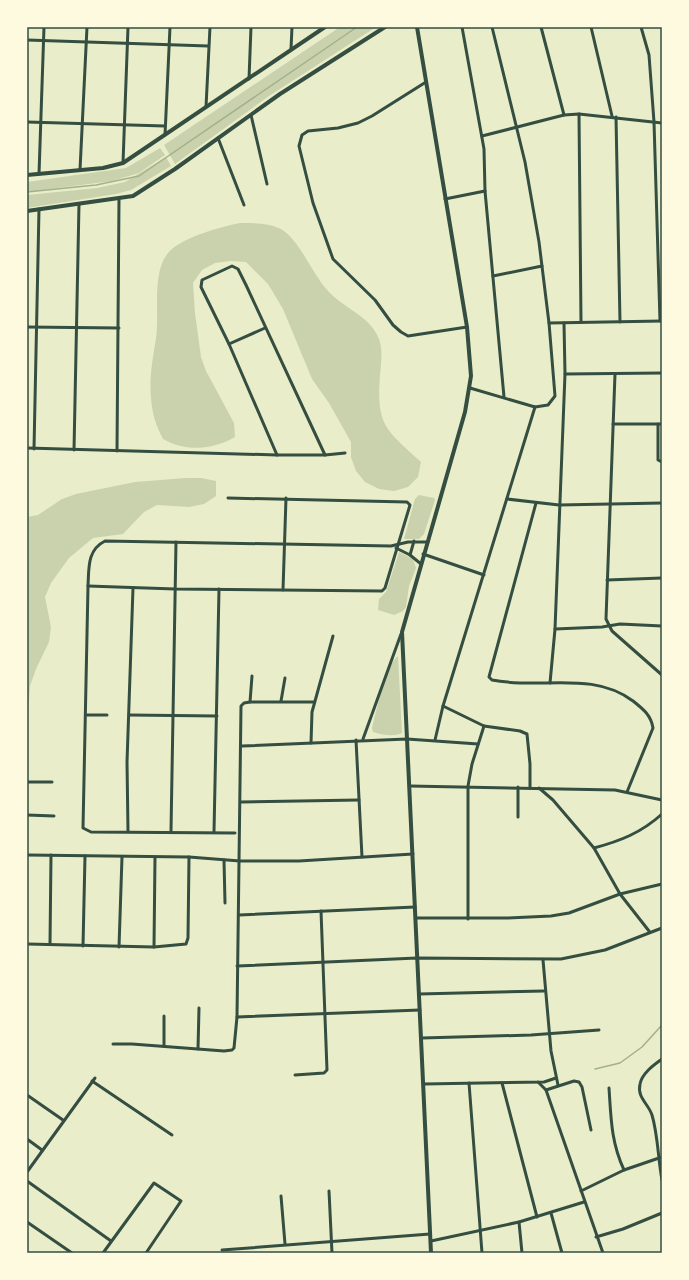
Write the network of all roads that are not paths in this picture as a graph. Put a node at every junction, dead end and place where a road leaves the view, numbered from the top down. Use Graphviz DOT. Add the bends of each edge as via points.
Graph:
graph roads {
  1 [pos="44,27"];
  2 [pos="87,27"];
  3 [pos="128,27"];
  4 [pos="170,27"];
  5 [pos="210,27"];
  6 [pos="251,27"];
  7 [pos="292,27"];
  8 [pos="325,27"];
  9 [pos="384,27"];
  10 [pos="413,27"];
  11 [pos="462,27"];
  12 [pos="492,27"];
  13 [pos="541,27"];
  14 [pos="591,27"];
  15 [pos="641,27"];
  16 [pos="417,28"];
  17 [pos="27,40"];
  18 [pos="44,40"];
  19 [pos="87,42"];
  20 [pos="127,44"];
  21 [pos="170,44"];
  22 [pos="208,46"];
  23 [pos="291,49"];
  24 [pos="249,78"];
  25 [pos="426,82"];
  26 [pos="206,108"];
  27 [pos="579,114"];
  28 [pos="251,115"];
  29 [pos="564,116"];
  30 [pos="614,117"];
  31 [pos="27,122"];
  32 [pos="40,122"];
  33 [pos="654,122"];
  34 [pos="662,123"];
  35 [pos="82,124"];
  36 [pos="124,126"];
  37 [pos="165,126"];
  38 [pos="516,127"];
  39 [pos="165,136"];
  40 [pos="482,136"];
  41 [pos="218,138"];
  42 [pos="123,163"];
  43 [pos="80,170"];
  44 [pos="39,174"];
  45 [pos="27,175"];
  46 [pos="267,184"];
  47 [pos="485,191"];
  48 [pos="445,198"];
  49 [pos="119,199"];
  50 [pos="79,204"];
  51 [pos="244,205"];
  52 [pos="39,209"];
  53 [pos="27,211"];
  54 [pos="542,266"];
  55 [pos="493,276"];
  56 [pos="661,321"];
  57 [pos="581,322"];
  58 [pos="620,322"];
  59 [pos="549,323"];
  60 [pos="564,323"];
  61 [pos="27,327"];
  62 [pos="35,327"];
  63 [pos="467,327"];
  64 [pos="77,328"];
  65 [pos="119,328"];
  66 [pos="265,328"];
  67 [pos="229,344"];
  68 [pos="662,373"];
  69 [pos="565,374"];
  70 [pos="615,374"];
  71 [pos="470,388"];
  72 [pos="504,397"];
  73 [pos="535,407"];
  74 [pos="613,424"];
  75 [pos="658,424"];
  76 [pos="662,424"];
  77 [pos="27,448"];
  78 [pos="34,449"];
  79 [pos="74,450"];
  80 [pos="117,452"];
  81 [pos="345,453"];
  82 [pos="277,455"];
  83 [pos="325,455"];
  84 [pos="662,462"];
  85 [pos="228,498"];
  86 [pos="286,498"];
  87 [pos="508,499"];
  88 [pos="536,503"];
  89 [pos="610,503"];
  90 [pos="662,503"];
  91 [pos="559,505"];
  92 [pos="414,541"];
  93 [pos="176,542"];
  94 [pos="427,542"];
  95 [pos="285,544"];
  96 [pos="397,546"];
  97 [pos="423,554"];
  98 [pos="410,555"];
  99 [pos="421,564"];
  100 [pos="484,575"];
  101 [pos="662,578"];
  102 [pos="607,580"];
  103 [pos="88,586"];
  104 [pos="133,588"];
  105 [pos="175,589"];
  106 [pos="219,589"];
  107 [pos="283,590"];
  108 [pos="608,626"];
  109 [pos="662,626"];
  110 [pos="555,629"];
  111 [pos="402,632"];
  112 [pos="333,636"];
  113 [pos="662,675"];
  114 [pos="252,676"];
  115 [pos="285,678"];
  116 [pos="550,683"];
  117 [pos="281,701"];
  118 [pos="250,702"];
  119 [pos="314,702"];
  120 [pos="443,706"];
  121 [pos="87,715"];
  122 [pos="106,715"];
  123 [pos="129,715"];
  124 [pos="173,716"];
  125 [pos="217,716"];
  126 [pos="484,726"];
  127 [pos="363,739"];
  128 [pos="407,739"];
  129 [pos="356,740"];
  130 [pos="435,740"];
  131 [pos="311,742"];
  132 [pos="478,744"];
  133 [pos="242,746"];
  134 [pos="27,782"];
  135 [pos="52,782"];
  136 [pos="410,786"];
  137 [pos="468,786"];
  138 [pos="518,787"];
  139 [pos="530,788"];
  140 [pos="538,788"];
  141 [pos="627,792"];
  142 [pos="359,800"];
  143 [pos="662,800"];
  144 [pos="241,802"];
  145 [pos="662,814"];
  146 [pos="27,815"];
  147 [pos="54,816"];
  148 [pos="518,817"];
  149 [pos="128,831"];
  150 [pos="171,831"];
  151 [pos="214,832"];
  152 [pos="235,832"];
  153 [pos="594,848"];
  154 [pos="413,854"];
  155 [pos="27,855"];
  156 [pos="51,855"];
  157 [pos="85,856"];
  158 [pos="122,857"];
  159 [pos="155,857"];
  160 [pos="189,857"];
  161 [pos="362,857"];
  162 [pos="224,860"];
  163 [pos="240,861"];
  164 [pos="662,884"];
  165 [pos="620,894"];
  166 [pos="225,903"];
  167 [pos="415,907"];
  168 [pos="321,911"];
  169 [pos="239,915"];
  170 [pos="416,918"];
  171 [pos="468,919"];
  172 [pos="662,928"];
  173 [pos="649,931"];
  174 [pos="27,944"];
  175 [pos="50,944"];
  176 [pos="83,946"];
  177 [pos="119,947"];
  178 [pos="154,947"];
  179 [pos="418,958"];
  180 [pos="543,960"];
  181 [pos="323,962"];
  182 [pos="237,966"];
  183 [pos="544,991"];
  184 [pos="419,994"];
  185 [pos="199,1008"];
  186 [pos="420,1010"];
  187 [pos="324,1013"];
  188 [pos="164,1016"];
  189 [pos="237,1017"];
  190 [pos="599,1030"];
  191 [pos="549,1034"];
  192 [pos="422,1038"];
  193 [pos="113,1044"];
  194 [pos="164,1046"];
  195 [pos="198,1049"];
  196 [pos="662,1059"];
  197 [pos="295,1075"];
  198 [pos="95,1078"];
  199 [pos="556,1078"];
  200 [pos="92,1081"];
  201 [pos="502,1082"];
  202 [pos="538,1082"];
  203 [pos="424,1084"];
  204 [pos="469,1084"];
  205 [pos="558,1085"];
  206 [pos="609,1088"];
  207 [pos="546,1090"];
  208 [pos="27,1095"];
  209 [pos="63,1120"];
  210 [pos="591,1130"];
  211 [pos="172,1135"];
  212 [pos="27,1139"];
  213 [pos="42,1150"];
  214 [pos="660,1157"];
  215 [pos="624,1170"];
  216 [pos="27,1172"];
  217 [pos="662,1180"];
  218 [pos="27,1181"];
  219 [pos="329,1191"];
  220 [pos="581,1191"];
  221 [pos="281,1196"];
  222 [pos="584,1202"];
  223 [pos="551,1212"];
  224 [pos="662,1212"];
  225 [pos="537,1217"];
  226 [pos="27,1222"];
  227 [pos="519,1222"];
  228 [pos="481,1231"];
  229 [pos="430,1234"];
  230 [pos="596,1237"];
  231 [pos="111,1241"];
  232 [pos="431,1241"];
  233 [pos="331,1242"];
  234 [pos="285,1244"];
  235 [pos="222,1250"];
  236 [pos="72,1253"];
  237 [pos="103,1253"];
  238 [pos="146,1253"];
  239 [pos="332,1253"];
  240 [pos="431,1253"];
  241 [pos="482,1253"];
  242 [pos="522,1253"];
  243 [pos="562,1253"];
  244 [pos="603,1253"];
  1 -- 18 [label="street"];
  2 -- 19 [label="street"];
  3 -- 20 [label="street"];
  4 -- 21 [label="street"];
  5 -- 22 [label="street"];
  6 -- 24 [label="street"];
  7 -- 23 [label="street"];
  8 -- 23 [label="street"];
  9 -- 28 [label="street"];
  10 -- 16 [label="street"];
  11 -- 40 [label="street"];
  12 -- 38 [label="street"];
  13 -- 29 [label="street"];
  14 -- 30 [label="street"];
  15 -- 33 [label="street" via="648,55"];
  16 -- 25 [label="street"];
  17 -- 18 [label="street"];
  18 -- 19 [label="street"];
  18 -- 32 [label="street"];
  19 -- 20 [label="street"];
  19 -- 35 [label="street"];
  20 -- 21 [label="street"];
  20 -- 36 [label="street"];
  21 -- 22 [label="street"];
  21 -- 37 [label="street"];
  22 -- 26 [label="street"];
  23 -- 24 [label="street"];
  24 -- 26 [label="street"];
  25 -- 48 [label="street"];
  25 -- 63 [label="street" via="358,123 308,131 302,135 299,146 313,203 333,259 368,292 393,325 408,336"];
  26 -- 39 [label="street"];
  27 -- 29 [label="street"];
  27 -- 30 [label="street"];
  27 -- 57 [label="street"];
  28 -- 41 [label="street"];
  28 -- 46 [label="street"];
  29 -- 38 [label="street"];
  30 -- 33 [label="street"];
  30 -- 58 [label="street"];
  31 -- 32 [label="street"];
  32 -- 35 [label="street"];
  32 -- 44 [label="street"];
  33 -- 34 [label="street"];
  33 -- 56 [label="street"];
  35 -- 36 [label="street"];
  35 -- 43 [label="street"];
  36 -- 37 [label="street"];
  36 -- 42 [label="street"];
  37 -- 39 [label="street"];
  38 -- 40 [label="street"];
  38 -- 54 [label="street" via="526,162"];
  39 -- 42 [label="street"];
  40 -- 47 [label="street"];
  41 -- 49 [label="street" via="148,188 133,196"];
  41 -- 51 [label="street"];
  42 -- 43 [label="street"];
  43 -- 44 [label="street"];
  44 -- 45 [label="street"];
  47 -- 48 [label="street"];
  47 -- 55 [label="street"];
  48 -- 63 [label="street"];
  49 -- 50 [label="street"];
  49 -- 65 [label="street"];
  50 -- 52 [label="street"];
  50 -- 64 [label="street"];
  52 -- 53 [label="street"];
  52 -- 62 [label="street"];
  54 -- 55 [label="street"];
  54 -- 59 [label="street"];
  55 -- 72 [label="street"];
  56 -- 58 [label="street"];
  57 -- 58 [label="street"];
  57 -- 60 [label="street"];
  59 -- 60 [label="street"];
  59 -- 73 [label="street" via="555,396 548,405"];
  60 -- 69 [label="street"];
  61 -- 62 [label="street"];
  62 -- 64 [label="street"];
  62 -- 78 [label="street"];
  63 -- 71 [label="street" via="471,366"];
  64 -- 65 [label="street"];
  64 -- 79 [label="street"];
  65 -- 80 [label="street"];
  66 -- 67 [label="street"];
  66 -- 67 [label="street" via="235,266 217,272 201,283 201,287"];
  66 -- 83 [label="street"];
  67 -- 82 [label="street"];
  68 -- 70 [label="street"];
  69 -- 70 [label="street"];
  69 -- 91 [label="street"];
  70 -- 74 [label="street"];
  71 -- 72 [label="street"];
  71 -- 94 [label="street" via="463,423"];
  72 -- 73 [label="street"];
  73 -- 87 [label="street"];
  74 -- 75 [label="street"];
  74 -- 89 [label="street"];
  75 -- 76 [label="street"];
  75 -- 84 [label="street" via="658,460"];
  77 -- 78 [label="street"];
  78 -- 79 [label="street"];
  79 -- 80 [label="street"];
  80 -- 82 [label="street"];
  81 -- 83 [label="street"];
  82 -- 83 [label="street"];
  85 -- 86 [label="street"];
  86 -- 95 [label="street"];
  86 -- 96 [label="street" via="409,503"];
  87 -- 88 [label="street"];
  87 -- 100 [label="street"];
  88 -- 91 [label="street"];
  88 -- 116 [label="street" via="489,673 490,679 516,683"];
  89 -- 90 [label="street"];
  89 -- 91 [label="street"];
  89 -- 102 [label="street"];
  91 -- 110 [label="street"];
  92 -- 94 [label="street"];
  92 -- 96 [label="street"];
  92 -- 98 [label="street"];
  93 -- 95 [label="street"];
  93 -- 103 [label="street" via="105,541 97,546 91,555"];
  93 -- 105 [label="street"];
  94 -- 97 [label="street"];
  95 -- 96 [label="street"];
  95 -- 107 [label="street"];
  96 -- 98 [label="street"];
  96 -- 107 [label="street" via="384,590"];
  97 -- 99 [label="street"];
  97 -- 100 [label="street"];
  98 -- 99 [label="street"];
  99 -- 111 [label="street"];
  100 -- 120 [label="street"];
  101 -- 102 [label="street"];
  102 -- 108 [label="street"];
  103 -- 104 [label="street"];
  103 -- 121 [label="street"];
  104 -- 105 [label="street"];
  104 -- 123 [label="street"];
  105 -- 106 [label="street"];
  105 -- 124 [label="street"];
  106 -- 107 [label="street"];
  106 -- 125 [label="street"];
  108 -- 109 [label="street"];
  108 -- 110 [label="street"];
  108 -- 113 [label="street"];
  110 -- 116 [label="street"];
  111 -- 127 [label="street"];
  111 -- 128 [label="street"];
  112 -- 119 [label="street"];
  114 -- 118 [label="street"];
  115 -- 117 [label="street"];
  116 -- 141 [label="street" via="588,683 604,686 627,696 648,714 653,728"];
  117 -- 118 [label="street"];
  117 -- 119 [label="street"];
  118 -- 133 [label="street" via="243,704"];
  119 -- 131 [label="street" via="310,721"];
  120 -- 126 [label="street"];
  120 -- 130 [label="street"];
  121 -- 122 [label="street"];
  121 -- 149 [label="street" via="83,825 85,830"];
  123 -- 124 [label="street"];
  123 -- 149 [label="street"];
  124 -- 125 [label="street"];
  124 -- 150 [label="street"];
  125 -- 151 [label="street"];
  126 -- 132 [label="street"];
  126 -- 139 [label="street" via="527,734"];
  127 -- 128 [label="street"];
  127 -- 129 [label="street"];
  128 -- 130 [label="street"];
  128 -- 136 [label="street"];
  129 -- 131 [label="street"];
  129 -- 142 [label="street"];
  130 -- 132 [label="street"];
  131 -- 133 [label="street"];
  132 -- 137 [label="street"];
  133 -- 144 [label="street"];
  134 -- 135 [label="street"];
  136 -- 137 [label="street"];
  136 -- 154 [label="street"];
  137 -- 138 [label="street"];
  137 -- 171 [label="street"];
  138 -- 139 [label="street"];
  138 -- 148 [label="street"];
  139 -- 140 [label="street"];
  140 -- 141 [label="street"];
  140 -- 153 [label="street" via="553,800"];
  141 -- 143 [label="street"];
  142 -- 144 [label="street"];
  142 -- 161 [label="street"];
  144 -- 163 [label="street"];
  145 -- 153 [label="street" via="643,830"];
  146 -- 147 [label="street"];
  149 -- 150 [label="street"];
  150 -- 151 [label="street"];
  151 -- 152 [label="street"];
  153 -- 165 [label="street"];
  154 -- 161 [label="street"];
  154 -- 167 [label="street"];
  155 -- 156 [label="street"];
  156 -- 157 [label="street"];
  156 -- 175 [label="street"];
  157 -- 158 [label="street"];
  157 -- 176 [label="street"];
  158 -- 159 [label="street"];
  158 -- 177 [label="street"];
  159 -- 160 [label="street"];
  159 -- 178 [label="street"];
  160 -- 162 [label="street"];
  160 -- 178 [label="street" via="188,942 182,946"];
  161 -- 163 [label="street"];
  162 -- 163 [label="street"];
  162 -- 166 [label="street"];
  163 -- 169 [label="street"];
  164 -- 165 [label="street"];
  165 -- 171 [label="street" via="582,909 557,915"];
  165 -- 173 [label="street"];
  167 -- 168 [label="street"];
  167 -- 170 [label="street"];
  168 -- 169 [label="street"];
  168 -- 181 [label="street"];
  169 -- 182 [label="street"];
  170 -- 171 [label="street"];
  170 -- 179 [label="street"];
  172 -- 173 [label="street"];
  173 -- 180 [label="street" via="598,952"];
  174 -- 175 [label="street"];
  175 -- 176 [label="street"];
  176 -- 177 [label="street"];
  177 -- 178 [label="street"];
  179 -- 180 [label="street"];
  179 -- 181 [label="street"];
  179 -- 184 [label="street"];
  180 -- 183 [label="street"];
  181 -- 182 [label="street"];
  181 -- 187 [label="street"];
  182 -- 189 [label="street"];
  183 -- 184 [label="street"];
  183 -- 191 [label="street"];
  184 -- 186 [label="street"];
  185 -- 195 [label="street"];
  186 -- 187 [label="street"];
  186 -- 192 [label="street"];
  187 -- 189 [label="street"];
  187 -- 197 [label="street" via="326,1072"];
  188 -- 194 [label="street"];
  189 -- 195 [label="street" via="235,1045 232,1050"];
  190 -- 191 [label="street"];
  191 -- 192 [label="street"];
  191 -- 199 [label="street"];
  192 -- 203 [label="street"];
  193 -- 194 [label="street"];
  194 -- 195 [label="street"];
  196 -- 214 [label="street" via="644,1074 640,1085 641,1098 652,1115"];
  198 -- 200 [label="street"];
  199 -- 202 [label="street"];
  199 -- 205 [label="street"];
  200 -- 209 [label="street"];
  200 -- 211 [label="street"];
  201 -- 202 [label="street"];
  201 -- 204 [label="street"];
  201 -- 225 [label="street"];
  202 -- 207 [label="street"];
  203 -- 204 [label="street"];
  203 -- 229 [label="street"];
  204 -- 228 [label="street"];
  205 -- 207 [label="street"];
  205 -- 210 [label="street" via="577,1081 582,1087"];
  206 -- 215 [label="street" via="612,1132 616,1153"];
  207 -- 220 [label="street"];
  208 -- 209 [label="street"];
  209 -- 213 [label="street"];
  212 -- 213 [label="street"];
  213 -- 216 [label="street"];
  214 -- 215 [label="street"];
  214 -- 217 [label="street"];
  215 -- 220 [label="street"];
  218 -- 231 [label="street"];
  219 -- 233 [label="street"];
  220 -- 222 [label="street"];
  221 -- 234 [label="street"];
  222 -- 223 [label="street"];
  222 -- 230 [label="street"];
  223 -- 225 [label="street"];
  223 -- 243 [label="street"];
  224 -- 230 [label="street" via="623,1229"];
  225 -- 227 [label="street"];
  226 -- 236 [label="street"];
  227 -- 228 [label="street"];
  227 -- 242 [label="street"];
  228 -- 232 [label="street"];
  228 -- 241 [label="street"];
  229 -- 232 [label="street"];
  229 -- 233 [label="street"];
  230 -- 244 [label="street"];
  231 -- 237 [label="street"];
  231 -- 238 [label="street" via="154,1183 181,1201"];
  232 -- 240 [label="street"];
  233 -- 234 [label="street"];
  233 -- 239 [label="street"];
  234 -- 235 [label="street"];
}
